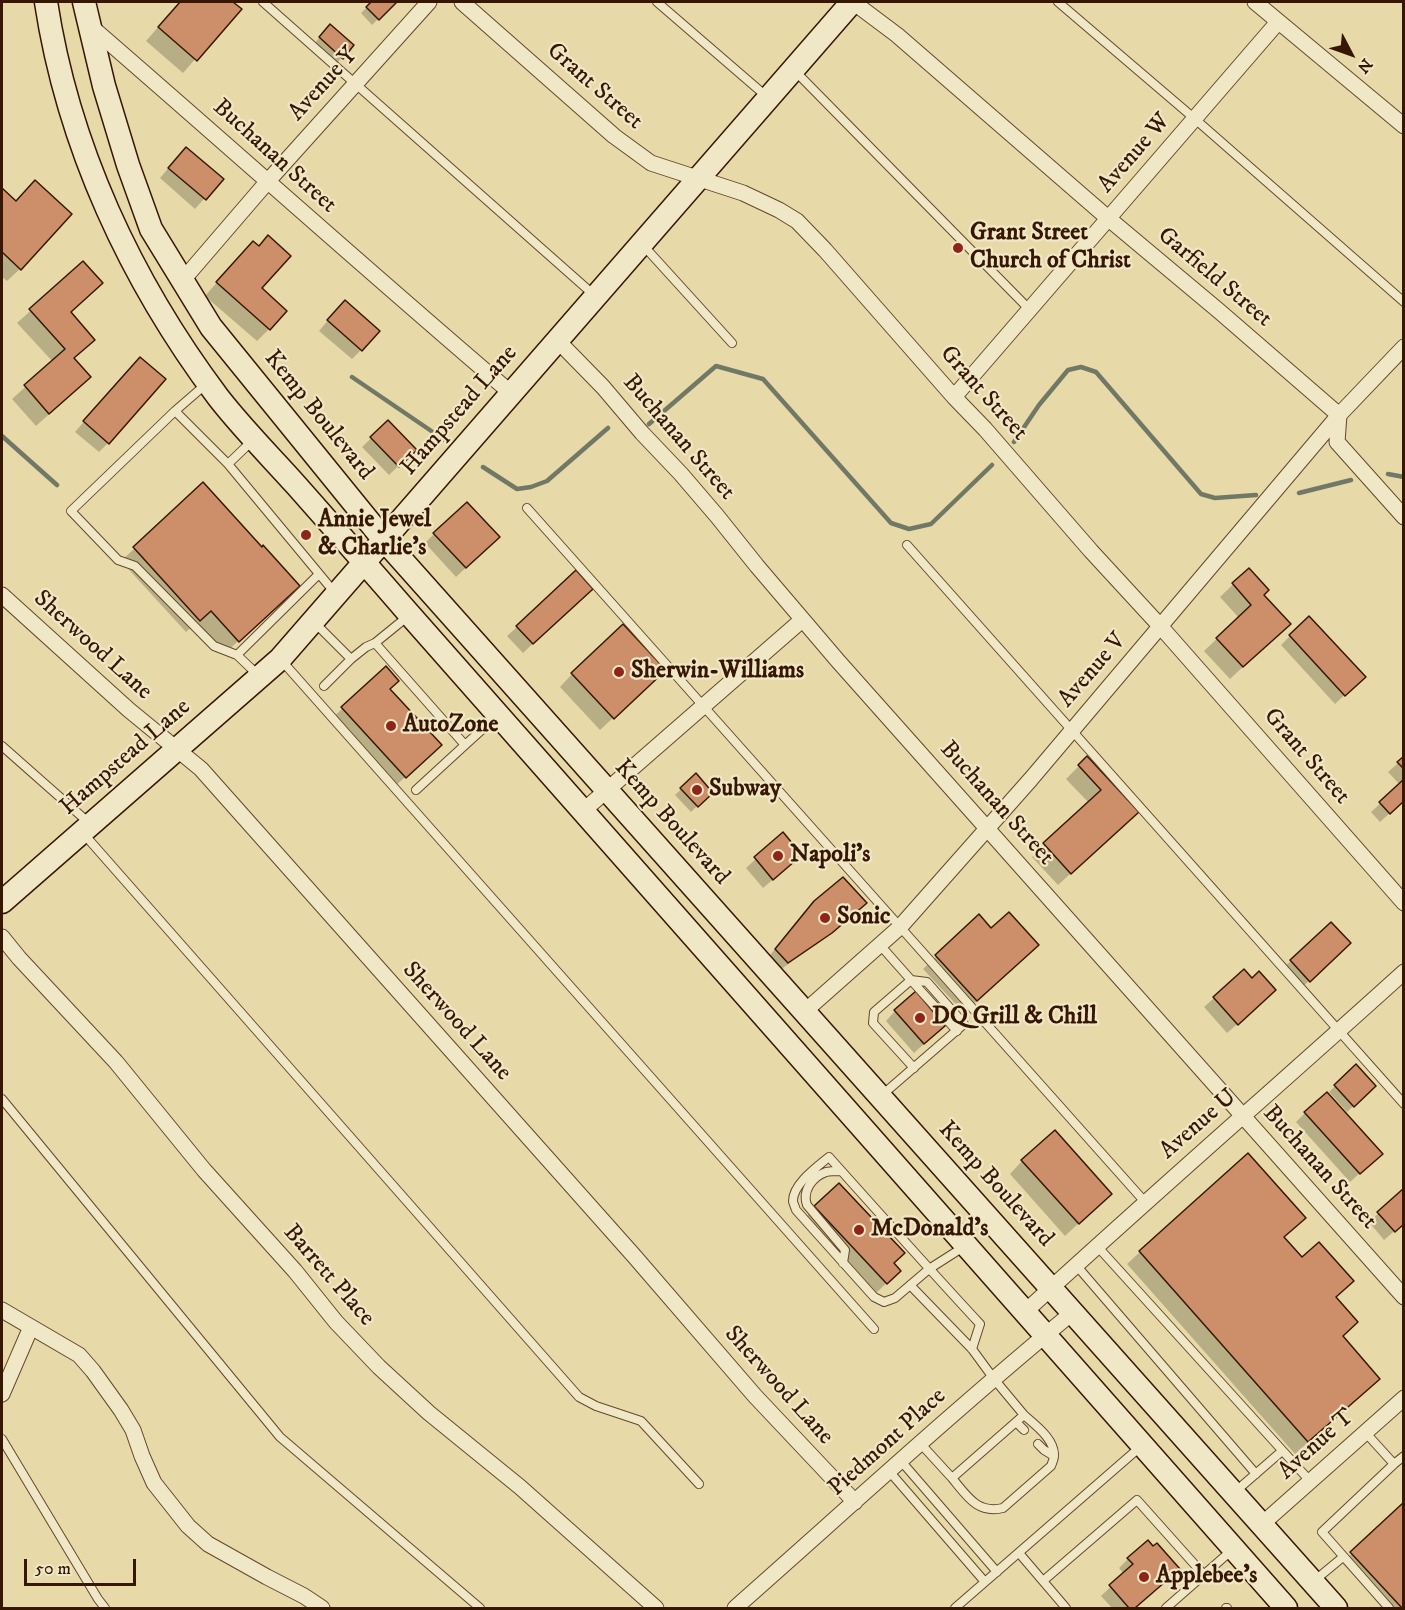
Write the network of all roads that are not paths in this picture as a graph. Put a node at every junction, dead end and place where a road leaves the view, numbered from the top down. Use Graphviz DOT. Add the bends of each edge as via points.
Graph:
graph roads {
  1 [pos="46,2"];
  2 [pos="84,2"];
  3 [pos="263,2"];
  4 [pos="429,2"];
  5 [pos="462,2"];
  6 [pos="657,2"];
  7 [pos="852,2"];
  8 [pos="1058,2"];
  9 [pos="1255,2"];
  10 [pos="1278,22"];
  11 [pos="89,25"];
  12 [pos="792,69"];
  13 [pos="356,82"];
  14 [pos="767,97"];
  15 [pos="1195,118"];
  16 [pos="1404,126"];
  17 [pos="698,179"];
  18 [pos="268,181"];
  19 [pos="1109,219"];
  20 [pos="641,243"];
  21 [pos="182,281"];
  22 [pos="595,296"];
  23 [pos="155,302"];
  24 [pos="1404,302"];
  25 [pos="1030,310"];
  26 [pos="558,340"];
  27 [pos="732,343"];
  28 [pos="1404,347"];
  29 [pos="208,382"];
  30 [pos="512,393"];
  31 [pos="954,397"];
  32 [pos="175,411"];
  33 [pos="1339,415"];
  34 [pos="254,439"];
  35 [pos="228,464"];
  36 [pos="527,508"];
  37 [pos="1404,517"];
  38 [pos="384,540"];
  39 [pos="907,545"];
  40 [pos="365,562"];
  41 [pos="319,574"];
  42 [pos="336,595"];
  43 [pos="2,596"];
  44 [pos="410,615"];
  45 [pos="802,620"];
  46 [pos="314,621"];
  47 [pos="1161,627"];
  48 [pos="375,643"];
  49 [pos="237,655"];
  50 [pos="280,659"];
  51 [pos="351,659"];
  52 [pos="260,677"];
  53 [pos="324,686"];
  54 [pos="703,706"];
  55 [pos="499,714"];
  56 [pos="1072,730"];
  57 [pos="465,745"];
  58 [pos="2,746"];
  59 [pos="177,750"];
  60 [pos="416,790"];
  61 [pos="607,790"];
  62 [pos="583,811"];
  63 [pos="87,828"];
  64 [pos="987,828"];
  65 [pos="2,902"];
  66 [pos="1404,903"];
  67 [pos="900,927"];
  68 [pos="2,937"];
  69 [pos="880,945"];
  70 [pos="1404,972"];
  71 [pos="911,980"];
  72 [pos="804,1012"];
  73 [pos="1339,1031"];
  74 [pos="778,1032"];
  75 [pos="914,1068"];
  76 [pos="880,1097"];
  77 [pos="2,1099"];
  78 [pos="1404,1104"];
  79 [pos="1243,1117"];
  80 [pos="841,1171"];
  81 [pos="1145,1202"];
  82 [pos="966,1245"];
  83 [pos="1097,1246"];
  84 [pos="843,1263"];
  85 [pos="1076,1265"];
  86 [pos="929,1269"];
  87 [pos="910,1285"];
  88 [pos="1050,1288"];
  89 [pos="1404,1298"];
  90 [pos="2,1310"];
  91 [pos="1025,1312"];
  92 [pos="1072,1313"];
  93 [pos="30,1327"];
  94 [pos="874,1329"];
  95 [pos="1046,1335"];
  96 [pos="972,1349"];
  97 [pos="994,1379"];
  98 [pos="2,1394"];
  99 [pos="1404,1398"];
  100 [pos="1024,1415"];
  101 [pos="1016,1422"];
  102 [pos="1024,1430"];
  103 [pos="1365,1432"];
  104 [pos="2,1439"];
  105 [pos="920,1443"];
  106 [pos="1038,1444"];
  107 [pos="1142,1445"];
  108 [pos="1282,1451"];
  109 [pos="1054,1456"];
  110 [pos="1404,1456"];
  111 [pos="1394,1464"];
  112 [pos="895,1466"];
  113 [pos="1256,1474"];
  114 [pos="952,1478"];
  115 [pos="1310,1481"];
  116 [pos="699,1484"];
  117 [pos="1233,1493"];
  118 [pos="855,1502"];
  119 [pos="1261,1525"];
  120 [pos="1233,1548"];
  121 [pos="1019,1553"];
  122 [pos="1343,1557"];
  123 [pos="997,1572"];
  124 [pos="1204,1575"];
  125 [pos="1043,1581"];
  126 [pos="985,1582"];
  127 [pos="1312,1582"];
  128 [pos="105,1608"];
  129 [pos="321,1608"];
  130 [pos="480,1608"];
  131 [pos="656,1608"];
  132 [pos="735,1608"];
  133 [pos="955,1608"];
  134 [pos="1066,1608"];
  135 [pos="1166,1608"];
  136 [pos="1286,1608"];
  137 [pos="1336,1608"];
  138 [pos="1389,1608"];
  1 -- 23 [label="main road" via="64,86 89,163 124,245"];
  2 -- 11 [label="main road, Kemp Boulevard"];
  3 -- 13 [label="lane"];
  4 -- 13 [label="street, Avenue Y"];
  5 -- 17 [label="street, Grant Street" via="633,151 651,163"];
  6 -- 14 [label="lane"];
  7 -- 12 [label="main road, Hampstead Lane"];
  7 -- 19 [label="street, Garfield Street" via="914,50"];
  8 -- 15 [label="lane"];
  9 -- 10 [label="street"];
  10 -- 15 [label="street, Avenue W"];
  10 -- 16 [label="street"];
  11 -- 18 [label="street, Buchanan Street"];
  11 -- 21 [label="main road, Kemp Boulevard" via="128,165 151,229"];
  12 -- 14 [label="main road, Hampstead Lane"];
  12 -- 25 [label="lane"];
  13 -- 18 [label="street, Avenue Y"];
  13 -- 22 [label="lane"];
  14 -- 17 [label="main road, Hampstead Lane"];
  15 -- 19 [label="street, Avenue W"];
  15 -- 24 [label="lane"];
  17 -- 20 [label="main road, Hampstead Lane"];
  17 -- 31 [label="street, Grant Street" via="743,193 797,221"];
  18 -- 21 [label="street, Avenue Y"];
  18 -- 30 [label="street, Buchanan Street"];
  19 -- 25 [label="street, Avenue W"];
  19 -- 33 [label="street, Garfield Street"];
  20 -- 22 [label="main road, Hampstead Lane"];
  20 -- 27 [label="lane"];
  21 -- 23 [label="main road"];
  21 -- 38 [label="main road, Kemp Boulevard" via="211,327"];
  22 -- 26 [label="main road, Hampstead Lane"];
  23 -- 29 [label="main road"];
  25 -- 31 [label="street, Avenue W"];
  26 -- 30 [label="main road, Hampstead Lane"];
  26 -- 45 [label="street, Buchanan Street" via="681,474"];
  28 -- 33 [label="street, Avenue V"];
  29 -- 32 [label="lane"];
  29 -- 34 [label="main road"];
  30 -- 38 [label="main road, Hampstead Lane"];
  31 -- 47 [label="street, Grant Street"];
  32 -- 35 [label="lane"];
  32 -- 49 [label="lane" via="72,511 118,560 135,566 214,646"];
  33 -- 37 [label="street" via="1337,442"];
  33 -- 47 [label="street, Avenue V"];
  34 -- 35 [label="lane"];
  34 -- 40 [label="main road"];
  35 -- 41 [label="lane"];
  36 -- 54 [label="lane"];
  38 -- 40 [label="main road, Hampstead Lane"];
  38 -- 61 [label="main road, Kemp Boulevard"];
  39 -- 56 [label="lane"];
  40 -- 42 [label="main road, Hampstead Lane"];
  40 -- 44 [label="main road"];
  41 -- 42 [label="lane"];
  41 -- 49 [label="lane"];
  42 -- 46 [label="main road, Hampstead Lane"];
  43 -- 59 [label="street, Sherwood Lane"];
  44 -- 48 [label="lane"];
  44 -- 55 [label="main road"];
  45 -- 54 [label="street"];
  45 -- 64 [label="street, Buchanan Street"];
  46 -- 50 [label="main road, Hampstead Lane"];
  46 -- 51 [label="lane"];
  47 -- 56 [label="street, Avenue V"];
  47 -- 66 [label="street, Grant Street"];
  48 -- 51 [label="lane"];
  48 -- 57 [label="lane"];
  49 -- 52 [label="lane"];
  50 -- 52 [label="main road, Hampstead Lane"];
  50 -- 94 [label="lane"];
  51 -- 53 [label="lane"];
  52 -- 59 [label="main road, Hampstead Lane"];
  54 -- 61 [label="street"];
  54 -- 67 [label="lane"];
  55 -- 57 [label="lane"];
  55 -- 62 [label="main road"];
  56 -- 64 [label="street, Avenue V"];
  56 -- 73 [label="lane"];
  57 -- 60 [label="lane"];
  58 -- 63 [label="lane"];
  59 -- 63 [label="main road, Hampstead Lane"];
  59 -- 118 [label="street, Sherwood Lane" via="201,769 755,1396"];
  61 -- 62 [label="street"];
  61 -- 72 [label="main road, Kemp Boulevard"];
  62 -- 74 [label="main road"];
  63 -- 65 [label="main road, Hampstead Lane"];
  63 -- 116 [label="lane" via="579,1397 641,1421"];
  64 -- 67 [label="street, Avenue V"];
  64 -- 79 [label="street, Buchanan Street"];
  67 -- 69 [label="street, Avenue V"];
  67 -- 81 [label="lane"];
  68 -- 131 [label="street, Barrett Place" via="116,1062 204,1170 379,1367"];
  69 -- 71 [label="lane"];
  69 -- 72 [label="street, Avenue V"];
  70 -- 73 [label="street, Avenue U"];
  71 -- 75 [label="lane" via="874,1012 873,1023"];
  71 -- 75 [label="lane" via="927,982 964,1024"];
  72 -- 74 [label="main road"];
  72 -- 76 [label="main road, Kemp Boulevard"];
  73 -- 78 [label="lane"];
  73 -- 79 [label="street, Avenue U"];
  74 -- 82 [label="main road"];
  75 -- 76 [label="lane"];
  76 -- 88 [label="main road, Kemp Boulevard"];
  77 -- 130 [label="lane" via="280,1437"];
  79 -- 81 [label="street, Avenue U"];
  79 -- 89 [label="street, Buchanan Street"];
  80 -- 84 [label="lane" via="821,1175 811,1183 805,1198 845,1250"];
  80 -- 84 [label="lane" via="829,1157 803,1180 793,1202"];
  80 -- 86 [label="lane"];
  81 -- 83 [label="street, Avenue U"];
  82 -- 86 [label="lane"];
  82 -- 91 [label="main road"];
  83 -- 85 [label="street, Avenue U"];
  83 -- 108 [label="lane"];
  84 -- 87 [label="lane" via="874,1297 884,1302"];
  85 -- 88 [label="street, Avenue U"];
  85 -- 113 [label="lane"];
  86 -- 87 [label="lane"];
  86 -- 96 [label="lane" via="980,1324"];
  87 -- 96 [label="lane"];
  88 -- 91 [label="street, Avenue U"];
  88 -- 92 [label="main road, Kemp Boulevard"];
  90 -- 93 [label="street"];
  91 -- 95 [label="main road"];
  92 -- 95 [label="street, Piedmont Place"];
  92 -- 117 [label="main road, Kemp Boulevard"];
  93 -- 98 [label="street"];
  93 -- 129 [label="street" via="79,1355 93,1371 132,1430 154,1483 188,1526 208,1544"];
  95 -- 97 [label="street, Piedmont Place"];
  95 -- 107 [label="main road"];
  96 -- 97 [label="lane"];
  97 -- 100 [label="lane"];
  97 -- 105 [label="street, Piedmont Place"];
  99 -- 103 [label="street, Avenue T"];
  100 -- 101 [label="lane"];
  100 -- 109 [label="lane" via="1052,1444"];
  101 -- 102 [label="lane"];
  101 -- 114 [label="lane"];
  103 -- 111 [label="lane"];
  103 -- 115 [label="street, Avenue T"];
  104 -- 128 [label="lane"];
  105 -- 112 [label="street, Piedmont Place"];
  105 -- 114 [label="lane"];
  106 -- 109 [label="lane"];
  107 -- 120 [label="main road"];
  107 -- 121 [label="lane"];
  108 -- 113 [label="lane"];
  108 -- 115 [label="lane"];
  109 -- 114 [label="lane" via="1051,1466 1003,1508 994,1510 973,1503"];
  110 -- 111 [label="lane"];
  111 -- 122 [label="lane" via="1322,1532"];
  112 -- 118 [label="street, Piedmont Place"];
  112 -- 123 [label="lane"];
  112 -- 126 [label="lane"];
  113 -- 117 [label="lane"];
  115 -- 119 [label="street, Avenue T"];
  117 -- 119 [label="main road, Kemp Boulevard"];
  118 -- 132 [label="street, Piedmont Place"];
  119 -- 120 [label="main road"];
  119 -- 127 [label="main road, Kemp Boulevard"];
  120 -- 124 [label="lane"];
  120 -- 136 [label="main road"];
  121 -- 123 [label="lane"];
  121 -- 125 [label="lane"];
  122 -- 127 [label="lane"];
  122 -- 138 [label="lane"];
  123 -- 126 [label="lane"];
  124 -- 125 [label="lane" via="1137,1500"];
  124 -- 135 [label="lane"];
  125 -- 134 [label="lane"];
  126 -- 133 [label="lane"];
  127 -- 137 [label="main road, Kemp Boulevard"];
}
